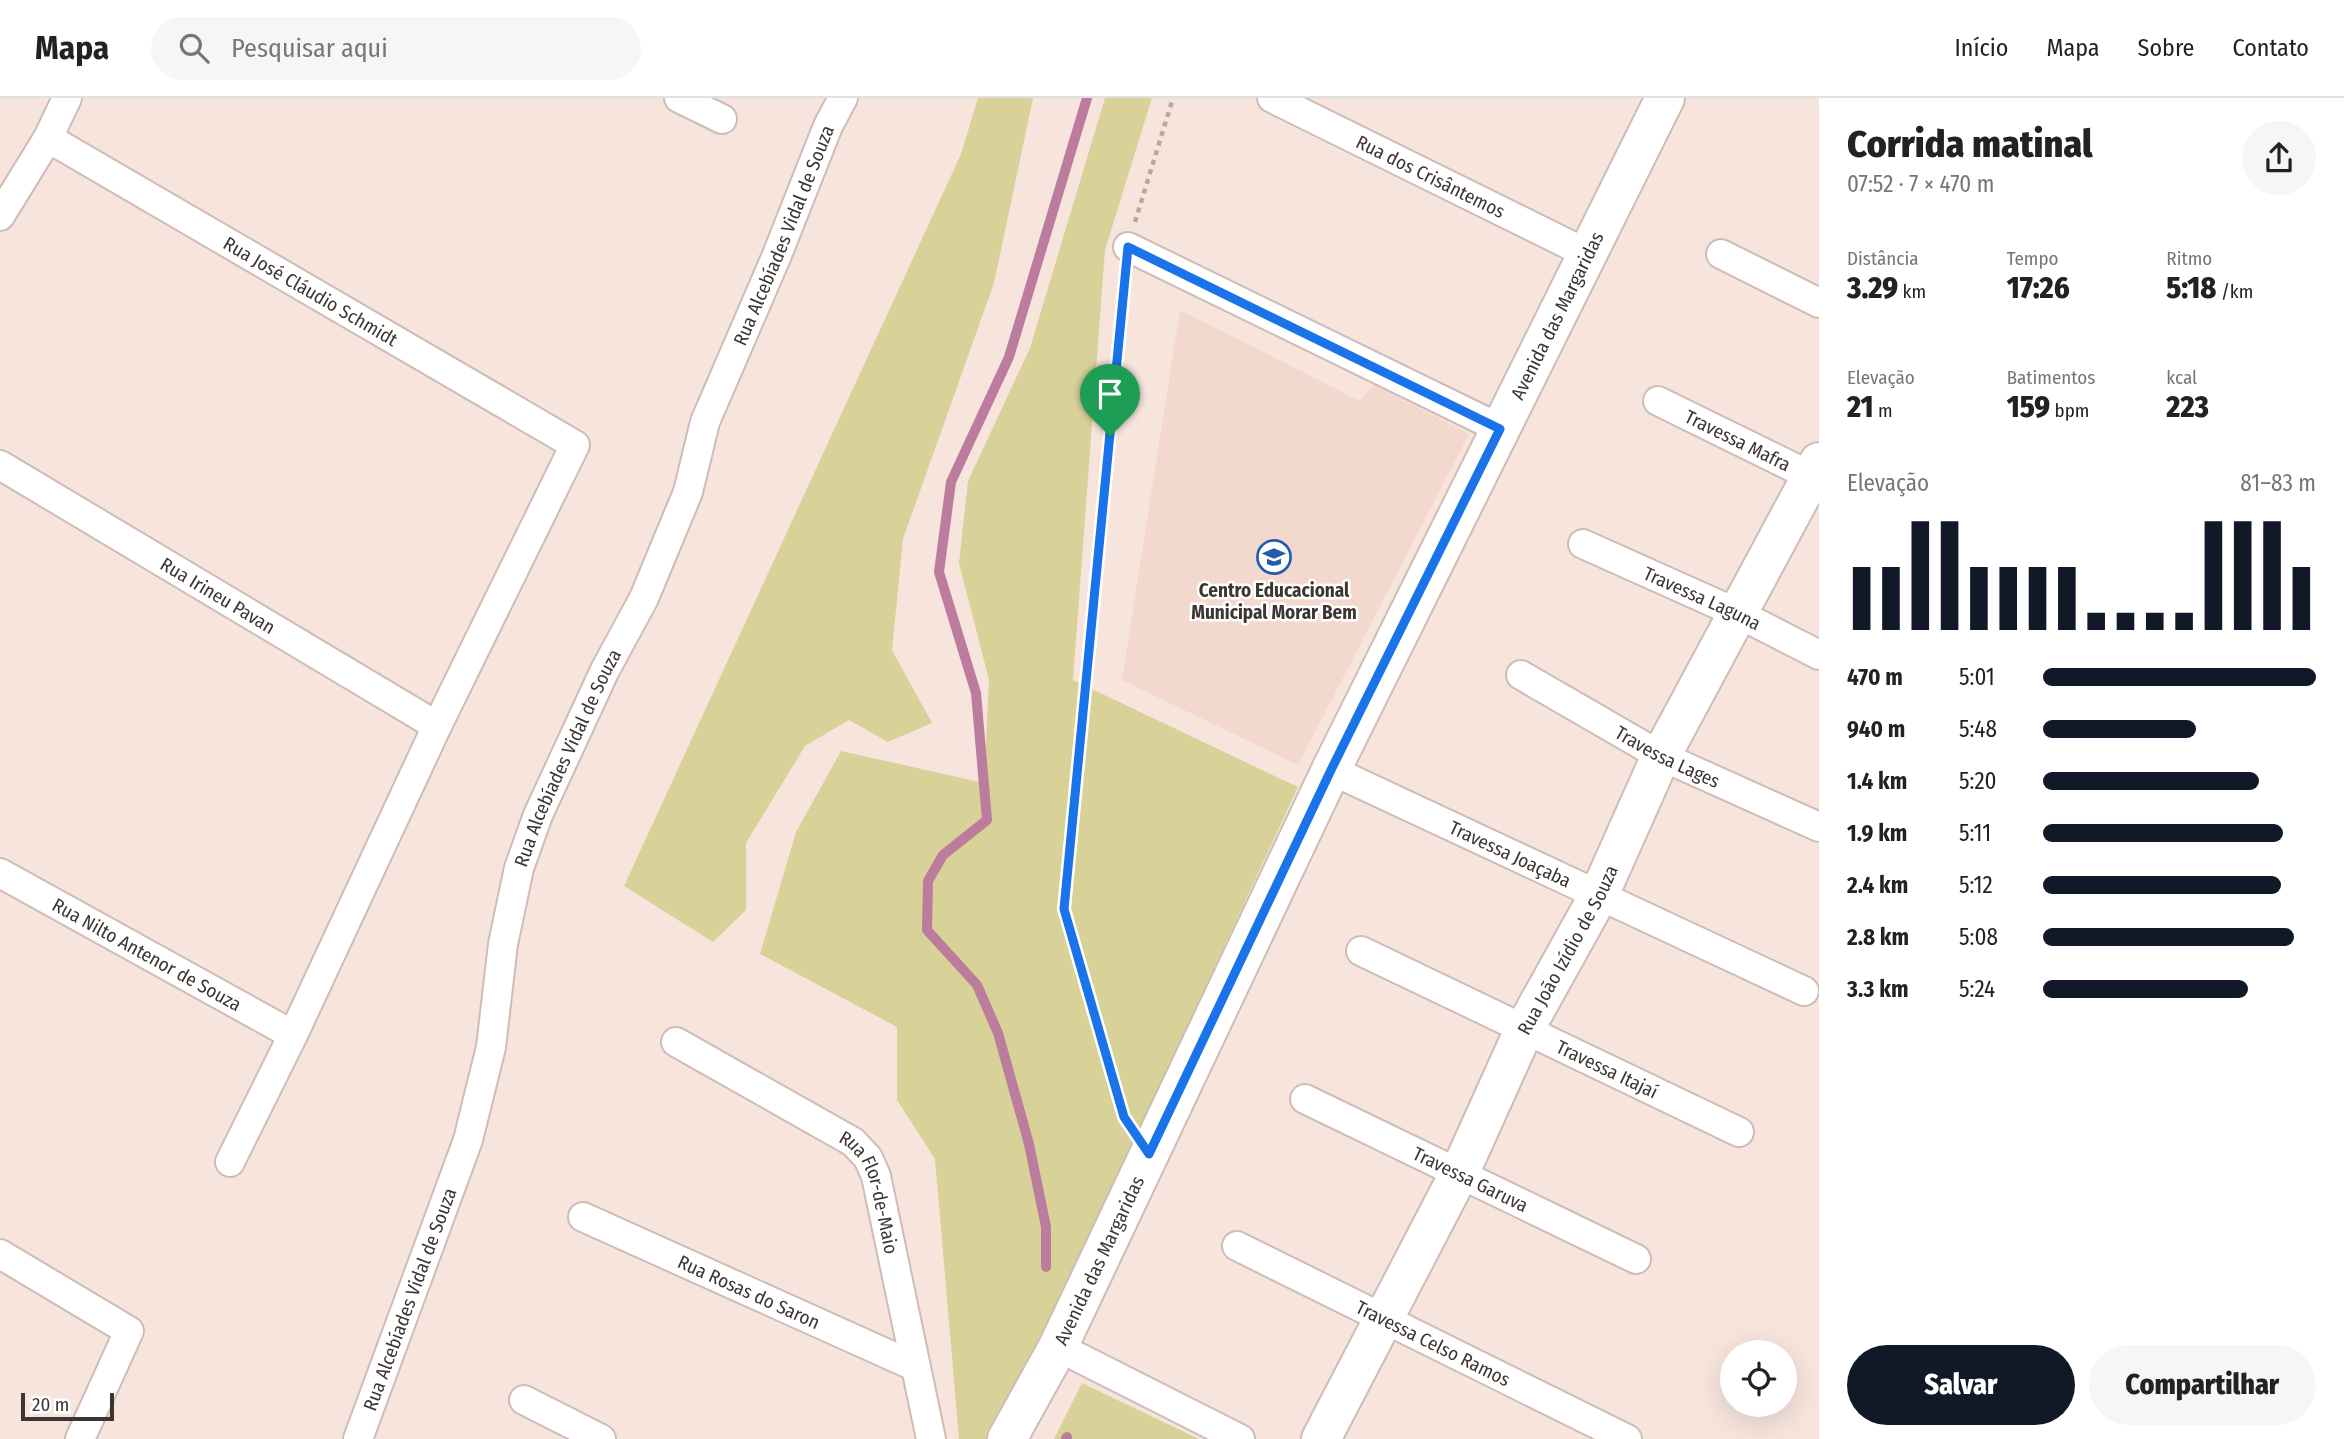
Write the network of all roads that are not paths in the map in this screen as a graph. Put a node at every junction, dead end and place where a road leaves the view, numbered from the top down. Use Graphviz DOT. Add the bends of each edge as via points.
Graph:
graph roads {
  1 [pos="67,98"];
  2 [pos="679,98"];
  3 [pos="843,98"];
  4 [pos="1272,98"];
  5 [pos="1665,98"];
  6 [pos="722,119"];
  7 [pos="48,138"];
  8 [pos="0,216"];
  9 [pos="1128,247"];
  10 [pos="1588,254"];
  11 [pos="1721,254"];
  12 [pos="1819,303"];
  13 [pos="1658,401"];
  14 [pos="1500,429"];
  15 [pos="0,465"];
  16 [pos="1817,473"];
  17 [pos="1583,544"];
  18 [pos="1737,613"];
  19 [pos="1819,655"];
  20 [pos="1521,675"];
  21 [pos="437,726"];
  22 [pos="1661,756"];
  23 [pos="1331,770"];
  24 [pos="1819,827"];
  25 [pos="0,873"];
  26 [pos="1599,895"];
  27 [pos="1361,951"];
  28 [pos="1804,990"];
  29 [pos="1524,1030"];
  30 [pos="293,1035"];
  31 [pos="676,1042"];
  32 [pos="1305,1099"];
  33 [pos="1739,1132"];
  34 [pos="230,1162"];
  35 [pos="1460,1172"];
  36 [pos="583,1217"];
  37 [pos="1237,1247"];
  38 [pos="0,1254"];
  39 [pos="1636,1259"];
  40 [pos="1385,1320"];
  41 [pos="1058,1347"];
  42 [pos="914,1366"];
  43 [pos="524,1400"];
  44 [pos="80,1439"];
  45 [pos="358,1439"];
  46 [pos="601,1439"];
  47 [pos="931,1439"];
  48 [pos="1007,1439"];
  49 [pos="1240,1439"];
  50 [pos="1321,1439"];
  51 [pos="1627,1439"];
  1 -- 7 [label="street"];
  2 -- 6 [label="street"];
  3 -- 45 [label="street, Rua Alcebíades Vidal de Souza" via="705,422 688,492 644,598 538,815 519,868 502,944 491,1047 468,1140"];
  4 -- 10 [label="street, Rua dos Crisântemos"];
  5 -- 10 [label="street, Avenida das Margaridas"];
  7 -- 8 [label="street"];
  7 -- 21 [label="street, Rua José Cláudio Schmidt" via="575,446"];
  9 -- 14 [label="street"];
  10 -- 14 [label="street, Avenida das Margaridas"];
  11 -- 12 [label="street"];
  13 -- 16 [label="street, Travessa Mafra"];
  14 -- 23 [label="street, Avenida das Margaridas"];
  15 -- 21 [label="street, Rua Irineu Pavan"];
  16 -- 18 [label="street, Rua João Izídio de Souza"];
  17 -- 18 [label="street, Travessa Laguna"];
  18 -- 19 [label="street, Travessa Laguna"];
  18 -- 22 [label="street, Rua João Izídio de Souza"];
  20 -- 22 [label="street, Travessa Lages"];
  21 -- 30 [label="street"];
  22 -- 24 [label="street, Travessa Lages"];
  22 -- 26 [label="street, Rua João Izídio de Souza"];
  23 -- 26 [label="street, Travessa Joaçaba"];
  23 -- 41 [label="street, Avenida das Margaridas"];
  25 -- 30 [label="street, Rua Nilto Antenor de Souza"];
  26 -- 28 [label="street, Travessa Joaçaba"];
  26 -- 29 [label="street, Rua João Izídio de Souza"];
  27 -- 29 [label="street, Travessa Itajaí"];
  29 -- 33 [label="street, Travessa Itajaí"];
  29 -- 35 [label="street, Rua João Izídio de Souza"];
  30 -- 34 [label="street"];
  31 -- 42 [label="street, Rua Flor-de-Maio" via="853,1142 868,1158 876,1176"];
  32 -- 35 [label="street, Travessa Garuva"];
  35 -- 39 [label="street, Travessa Garuva"];
  35 -- 40 [label="street, Rua João Izídio de Souza"];
  36 -- 42 [label="street, Rua Rosas do Saron"];
  37 -- 40 [label="street, Travessa Celso Ramos"];
  38 -- 44 [label="street" via="129,1331"];
  40 -- 50 [label="street, Rua João Izídio de Souza"];
  40 -- 51 [label="street, Travessa Celso Ramos"];
  41 -- 48 [label="street, Avenida das Margaridas"];
  41 -- 49 [label="street"];
  42 -- 47 [label="street, Rua Flor-de-Maio"];
  43 -- 46 [label="street"];
}
